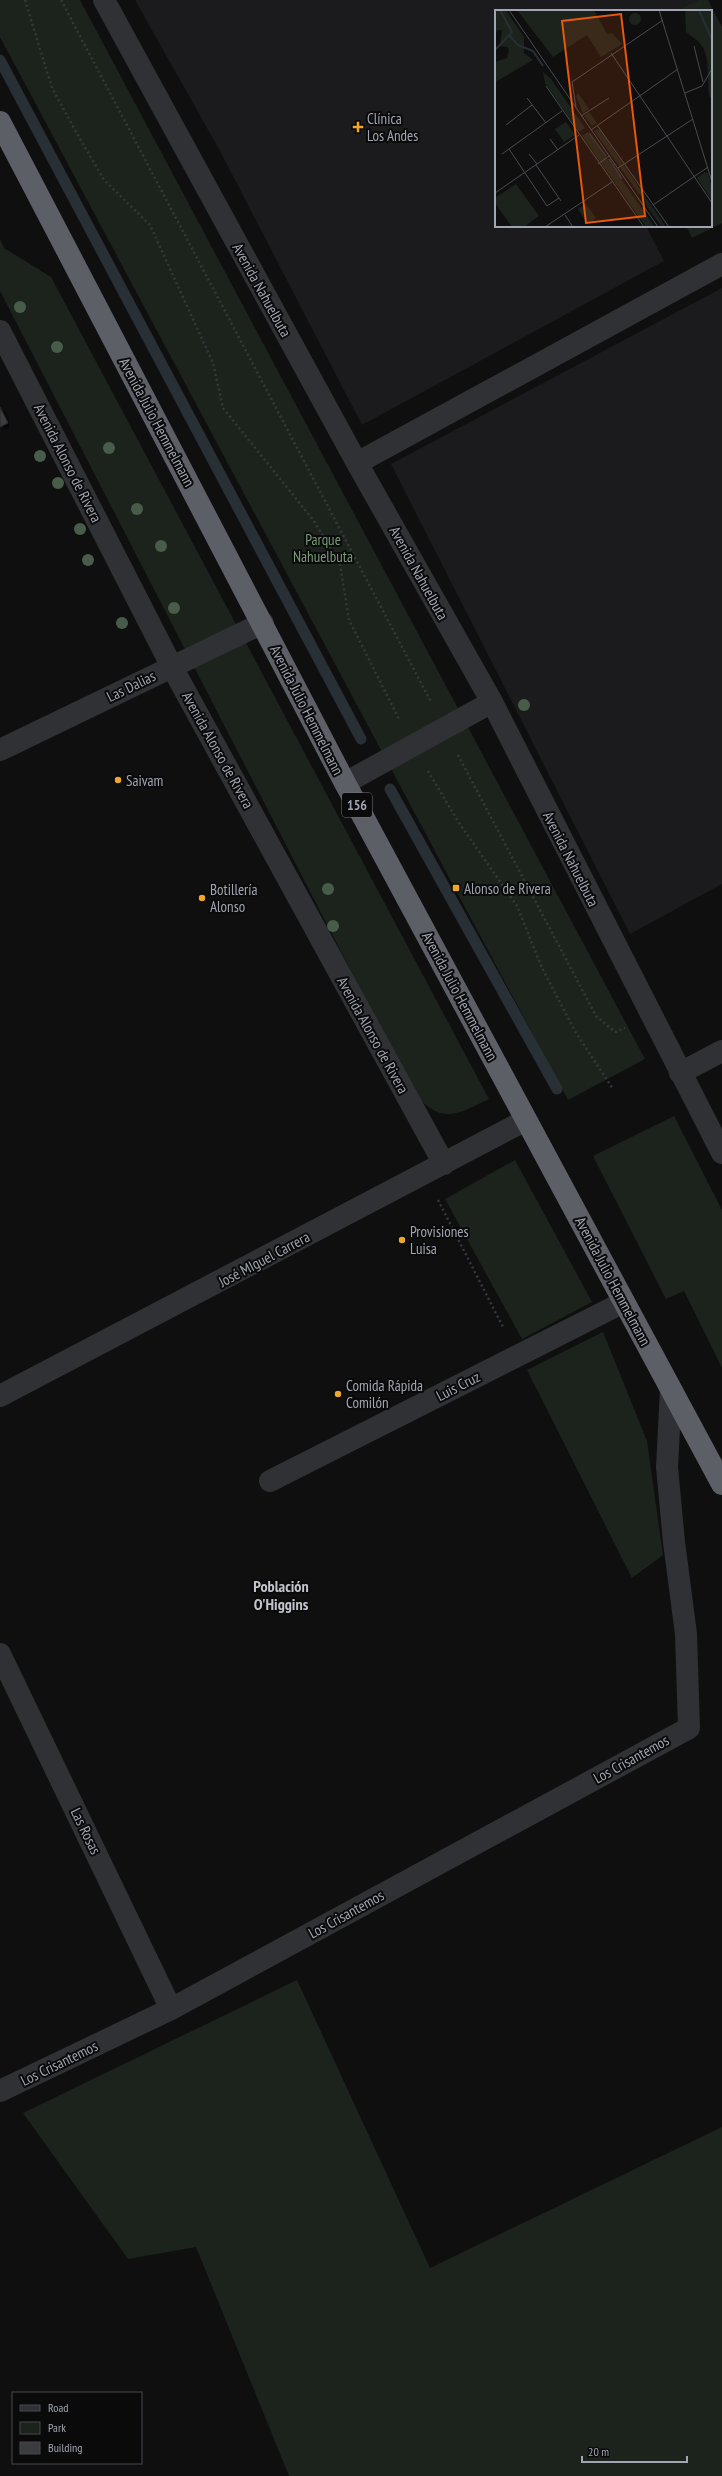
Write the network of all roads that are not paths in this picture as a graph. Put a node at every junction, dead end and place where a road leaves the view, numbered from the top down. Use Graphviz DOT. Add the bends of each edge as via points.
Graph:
graph roads {
  1 [pos="104,0"];
  2 [pos="0,122"];
  3 [pos="722,264"];
  4 [pos="0,331"];
  5 [pos="358,463"];
  6 [pos="263,623"];
  7 [pos="172,667"];
  8 [pos="492,702"];
  9 [pos="0,750"];
  10 [pos="345,783"];
  11 [pos="722,1052"];
  12 [pos="680,1073"];
  13 [pos="526,1120"];
  14 [pos="722,1153"];
  15 [pos="444,1164"];
  16 [pos="624,1302"];
  17 [pos="671,1390"];
  18 [pos="0,1396"];
  19 [pos="270,1481"];
  20 [pos="722,1484"];
  21 [pos="0,1654"];
  22 [pos="171,2009"];
  23 [pos="0,2091"];
  1 -- 5 [label="street, Avenida Nahuelbuta"];
  2 -- 6 [label="highway, Avenida Julio Hemmelmann / 156"];
  3 -- 5 [label="street"];
  4 -- 7 [label="street, Avenida Alonso de Rivera"];
  5 -- 8 [label="street, Avenida Nahuelbuta"];
  6 -- 7 [label="street, Las Dalias"];
  6 -- 10 [label="highway, Avenida Julio Hemmelmann / 156"];
  7 -- 9 [label="street, Las Dalias"];
  7 -- 15 [label="street, Avenida Alonso de Rivera"];
  8 -- 10 [label="street"];
  8 -- 12 [label="street, Avenida Nahuelbuta"];
  10 -- 13 [label="highway, Avenida Julio Hemmelmann / 156"];
  11 -- 12 [label="street"];
  12 -- 14 [label="street, Avenida Nahuelbuta"];
  13 -- 15 [label="street, José MIguel Carrera"];
  13 -- 16 [label="highway, Avenida Julio Hemmelmann / 156"];
  15 -- 18 [label="street, José MIguel Carrera"];
  16 -- 17 [label="highway, Avenida Julio Hemmelmann / 156"];
  16 -- 19 [label="street, Luis Cruz"];
  17 -- 20 [label="highway, Avenida Julio Hemmelmann / 156"];
  17 -- 22 [label="street, Los Crisantemos" via="667,1467 686,1634 689,1728"];
  21 -- 22 [label="street, Las Rosas"];
  22 -- 23 [label="street, Los Crisantemos"];
}
